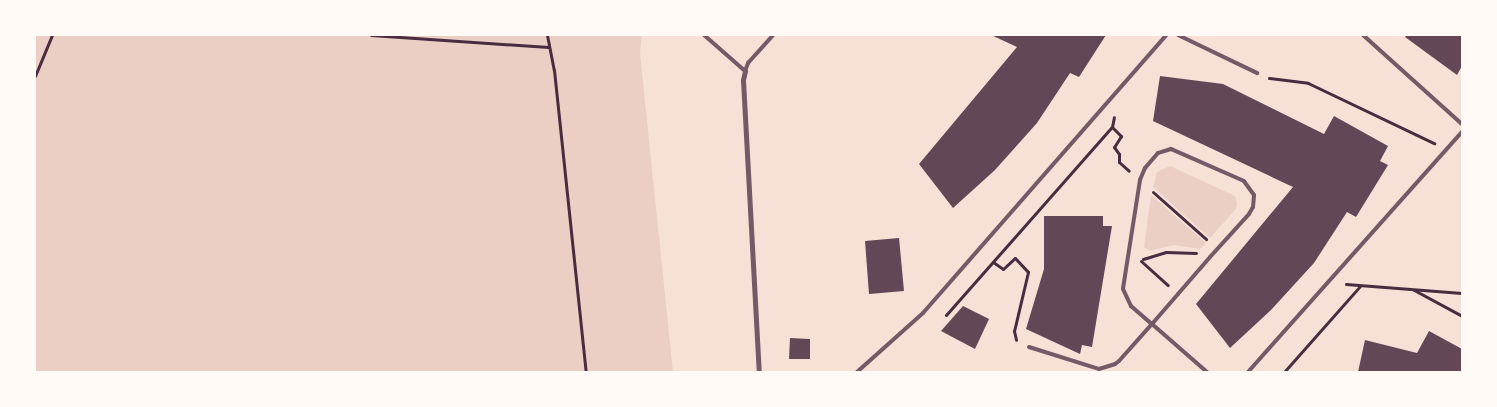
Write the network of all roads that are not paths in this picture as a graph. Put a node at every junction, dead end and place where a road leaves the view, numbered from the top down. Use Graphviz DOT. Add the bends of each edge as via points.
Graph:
graph roads {
  1 [pos="704,35"];
  2 [pos="773,35"];
  3 [pos="1166,35"];
  4 [pos="1178,35"];
  5 [pos="1365,36"];
  6 [pos="745,71"];
  7 [pos="1257,73"];
  8 [pos="1462,124"];
  9 [pos="1462,132"];
  10 [pos="1152,324"];
  11 [pos="1029,347"];
  12 [pos="759,372"];
  13 [pos="857,372"];
  14 [pos="1207,372"];
  15 [pos="1248,372"];
  1 -- 6 [label="lane"];
  2 -- 6 [label="lane" via="748,63"];
  3 -- 13 [label="lane" via="923,313"];
  4 -- 7 [label="lane"];
  5 -- 8 [label="lane"];
  6 -- 12 [label="street"];
  9 -- 15 [label="lane"];
  10 -- 10 [label="lane" via="1131,306 1124,296 1123,283 1140,180 1158,153 1171,149 1244,181 1252,190 1253,207"];
  10 -- 11 [label="lane" via="1118,361 1106,368 1092,367"];
  10 -- 14 [label="lane"];
}
